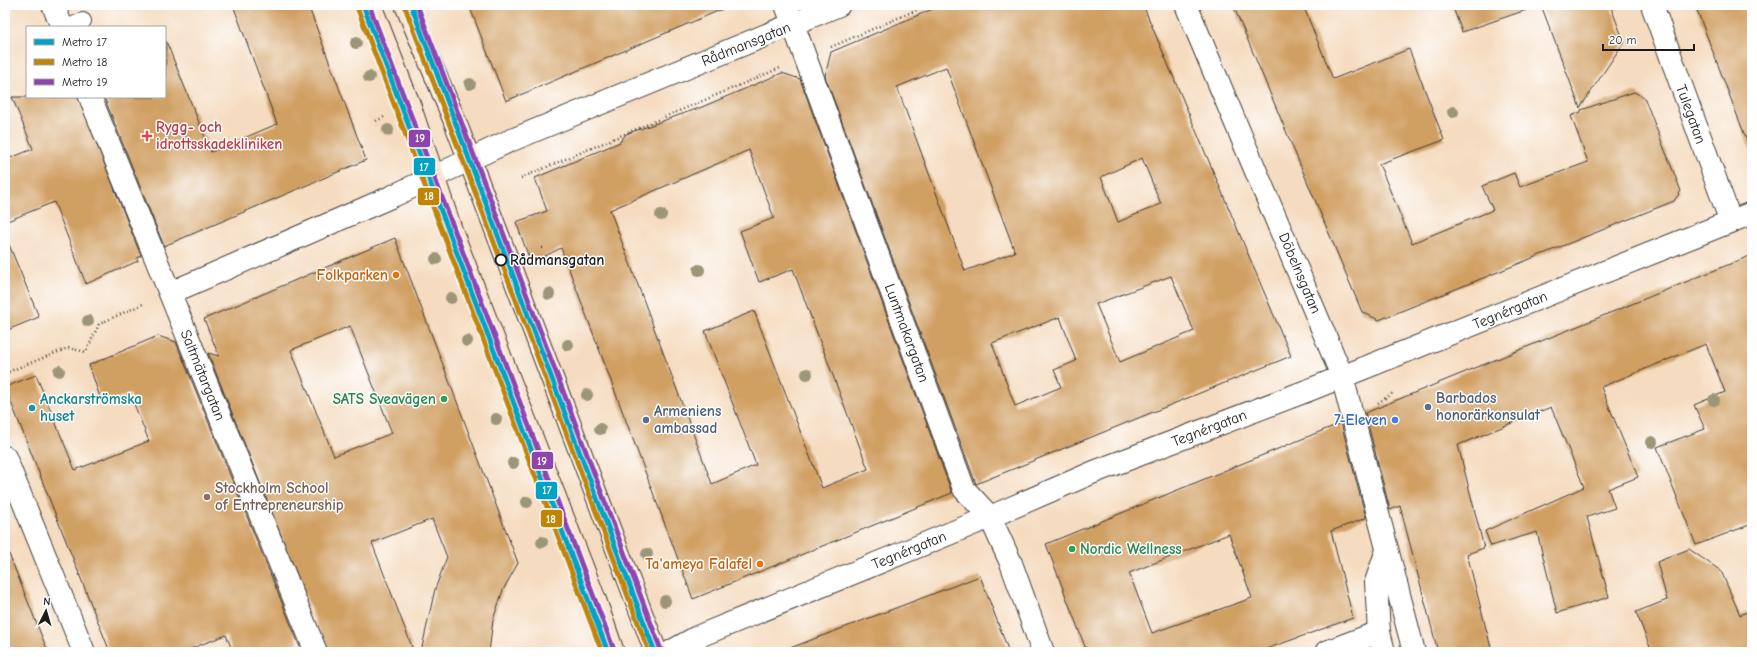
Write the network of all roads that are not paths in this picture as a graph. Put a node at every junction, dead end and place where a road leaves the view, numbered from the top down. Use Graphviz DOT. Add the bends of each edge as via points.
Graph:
graph roads {
  1 [pos="53,5"];
  2 [pos="370,5"];
  3 [pos="406,5"];
  4 [pos="839,5"];
  5 [pos="1186,5"];
  6 [pos="1652,5"];
  7 [pos="789,15"];
  8 [pos="83,21"];
  9 [pos="62,26"];
  10 [pos="70,26"];
  11 [pos="90,98"];
  12 [pos="470,159"];
  13 [pos="433,178"];
  14 [pos="1752,213"];
  15 [pos="1731,222"];
  16 [pos="170,294"];
  17 [pos="1342,376"];
  18 [pos="5,457"];
  19 [pos="990,517"];
  20 [pos="1387,550"];
  21 [pos="1381,642"];
  22 [pos="84,652"];
  23 [pos="316,652"];
  24 [pos="613,652"];
  25 [pos="656,652"];
  26 [pos="670,652"];
  27 [pos="1043,652"];
  28 [pos="1326,652"];
  29 [pos="1414,652"];
  1 -- 9 [label="street"];
  2 -- 13 [label="main road" via="410,108"];
  3 -- 12 [label="main road"];
  4 -- 7 [label="street, Rådmansgatan"];
  5 -- 17 [label="street, Döbelnsgatan"];
  6 -- 15 [label="street, Tulegatan"];
  7 -- 12 [label="street, Rådmansgatan"];
  7 -- 19 [label="street, Luntmakargatan" via="964,489"];
  8 -- 10 [label="lane"];
  11 -- 16 [label="street, Saltmätargatan"];
  12 -- 13 [label="street, Rådmansgatan"];
  12 -- 25 [label="main road"];
  13 -- 16 [label="street, Rådmansgatan"];
  13 -- 24 [label="main road"];
  14 -- 15 [label="street, Tegnérgatan"];
  15 -- 17 [label="street, Tegnérgatan"];
  16 -- 23 [label="street, Saltmätargatan"];
  17 -- 19 [label="street, Tegnérgatan" via="1094,472"];
  17 -- 20 [label="street, Döbelnsgatan"];
  18 -- 22 [label="street"];
  19 -- 26 [label="street, Tegnérgatan" via="697,636"];
  19 -- 27 [label="street, Luntmakargatan" via="1011,563"];
  20 -- 21 [label="street" via="1376,582"];
  20 -- 29 [label="street, Döbelnsgatan"];
  21 -- 28 [label="street"];
}
